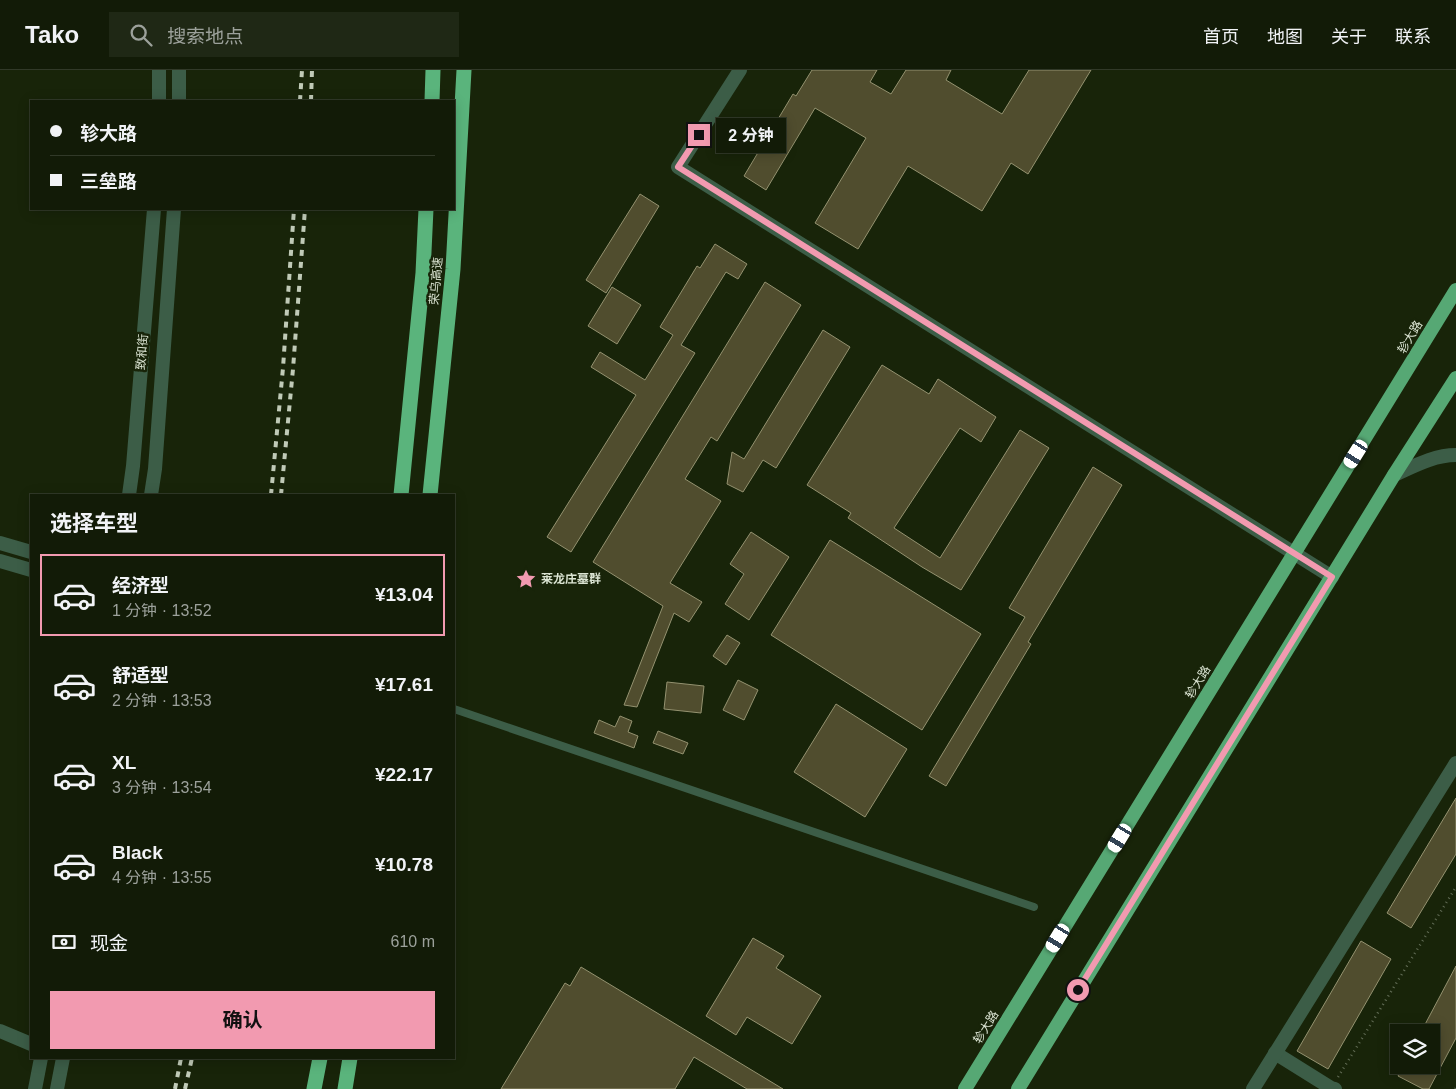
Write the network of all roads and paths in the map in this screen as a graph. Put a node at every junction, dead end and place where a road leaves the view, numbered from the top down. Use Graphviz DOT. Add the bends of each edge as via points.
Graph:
graph roads {
  1 [pos="159,70"];
  2 [pos="179,70"];
  3 [pos="433,70"];
  4 [pos="464,70"];
  5 [pos="740,70"];
  6 [pos="159,100"];
  7 [pos="178,100"];
  8 [pos="432,100"];
  9 [pos="154,210"];
  10 [pos="174,210"];
  11 [pos="426,210"];
  12 [pos="1456,290"];
  13 [pos="1456,378"];
  14 [pos="1456,455"];
  15 [pos="1394,475"];
  16 [pos="129,494"];
  17 [pos="151,494"];
  18 [pos="402,494"];
  19 [pos="430,494"];
  20 [pos="0,543"];
  21 [pos="30,552"];
  22 [pos="1295,554"];
  23 [pos="0,561"];
  24 [pos="30,570"];
  25 [pos="1332,577"];
  26 [pos="455,709"];
  27 [pos="1456,763"];
  28 [pos="1456,887"];
  29 [pos="1034,907"];
  30 [pos="0,1031"];
  31 [pos="30,1044"];
  32 [pos="1275,1053"];
  33 [pos="41,1059"];
  34 [pos="63,1059"];
  35 [pos="320,1059"];
  36 [pos="350,1059"];
  37 [pos="35,1089"];
  38 [pos="58,1089"];
  39 [pos="314,1089"];
  40 [pos="345,1089"];
  41 [pos="965,1089"];
  42 [pos="1018,1089"];
  43 [pos="1253,1089"];
  44 [pos="1333,1089"];
  1 -- 6 [label="street"];
  2 -- 7 [label="street"];
  3 -- 8 [label="highway"];
  4 -- 19 [label="highway, 荣乌高速" via="453,269"];
  5 -- 22 [label="street" via="678,167"];
  9 -- 16 [label="street, 致和街"];
  10 -- 17 [label="street, 致和街"];
  11 -- 18 [label="highway, 荣乌高速"];
  12 -- 22 [label="highway, 轸大路"];
  13 -- 15 [label="highway"];
  14 -- 15 [label="street" via="1428,460"];
  15 -- 25 [label="highway"];
  20 -- 21 [label="street"];
  22 -- 25 [label="street"];
  22 -- 41 [label="highway, 轸大路"];
  23 -- 24 [label="street"];
  25 -- 42 [label="highway"];
  26 -- 29 [label="lane"];
  27 -- 32 [label="street"];
  28 -- 44 [label="path"];
  30 -- 31 [label="street"];
  32 -- 43 [label="street"];
  32 -- 44 [label="street"];
  33 -- 37 [label="street"];
  34 -- 38 [label="street"];
  35 -- 39 [label="highway"];
  36 -- 40 [label="highway"];
}
